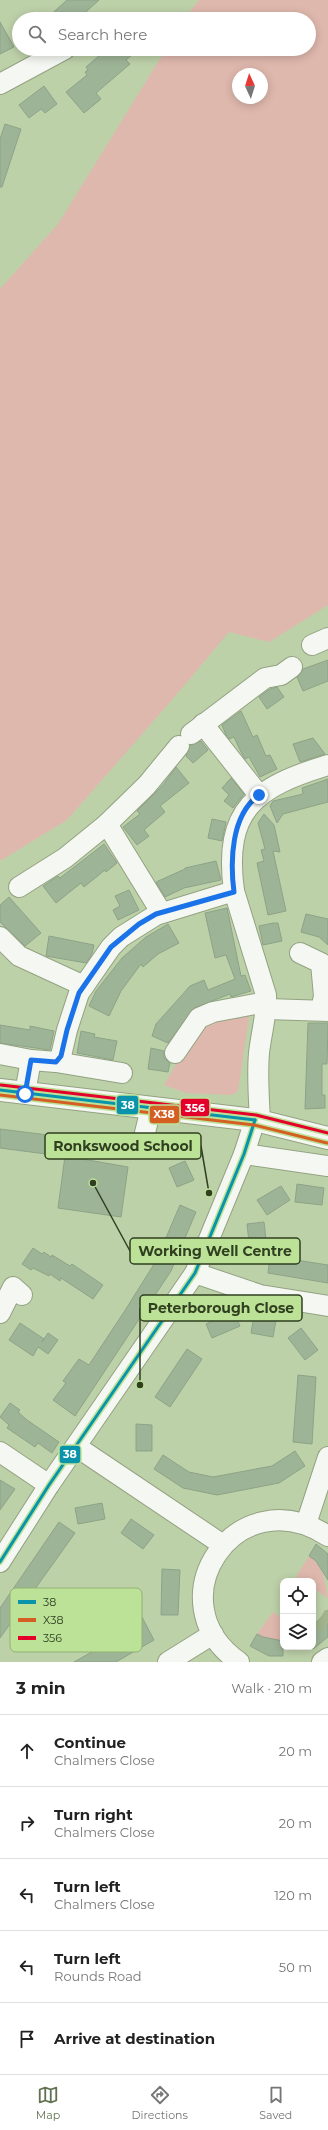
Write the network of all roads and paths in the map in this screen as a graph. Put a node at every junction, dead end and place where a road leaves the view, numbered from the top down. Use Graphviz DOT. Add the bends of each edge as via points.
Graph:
graph roads {
  1 [pos="52,56"];
  2 [pos="0,84"];
  3 [pos="292,667"];
  4 [pos="191,734"];
  5 [pos="328,765"];
  6 [pos="259,795"];
  7 [pos="107,824"];
  8 [pos="19,887"];
  9 [pos="234,892"];
  10 [pos="161,912"];
  11 [pos="0,937"];
  12 [pos="300,952"];
  13 [pos="84,986"];
  14 [pos="266,1006"];
  15 [pos="324,1010"];
  16 [pos="175,1053"];
  17 [pos="0,1054"];
  18 [pos="31,1060"];
  19 [pos="56,1062"];
  20 [pos="122,1072"];
  21 [pos="0,1090"];
  22 [pos="25,1094"];
  23 [pos="151,1108"];
  24 [pos="257,1121"];
  25 [pos="328,1138"];
  26 [pos="143,1141"];
  27 [pos="244,1154"];
  28 [pos="328,1166"];
  29 [pos="195,1273"];
  30 [pos="22,1295"];
  31 [pos="328,1306"];
  32 [pos="0,1313"];
  33 [pos="77,1447"];
  34 [pos="0,1452"];
  35 [pos="328,1457"];
  36 [pos="49,1485"];
  37 [pos="306,1524"];
  38 [pos="328,1536"];
  39 [pos="223,1545"];
  40 [pos="0,1562"];
  41 [pos="213,1634"];
  42 [pos="328,1658"];
  43 [pos="168,1662"];
  44 [pos="239,1662"];
  45 [pos="322,1662"];
  1 -- 2 [label="street"];
  3 -- 4 [label="street" via="281,675 265,678"];
  4 -- 6 [label="street"];
  4 -- 7 [label="street" via="147,785"];
  5 -- 6 [label="street" via="287,780"];
  6 -- 9 [label="street" via="246,809 234,844"];
  7 -- 8 [label="street" via="65,858"];
  7 -- 10 [label="street"];
  9 -- 10 [label="street"];
  9 -- 14 [label="street" via="256,961"];
  10 -- 13 [label="street" via="139,924 116,942"];
  11 -- 13 [label="street" via="19,956"];
  12 -- 15 [label="street" via="321,963"];
  13 -- 19 [label="street" via="72,1013 61,1056"];
  14 -- 15 [label="street"];
  14 -- 16 [label="street" via="213,1012 199,1018"];
  14 -- 24 [label="street" via="258,1063"];
  17 -- 18 [label="street"];
  18 -- 19 [label="street"];
  18 -- 22 [label="street"];
  19 -- 20 [label="street"];
  21 -- 22 [label="main road"];
  22 -- 23 [label="main road"];
  23 -- 24 [label="main road"];
  23 -- 26 [label="street"];
  24 -- 25 [label="main road"];
  24 -- 27 [label="street"];
  27 -- 28 [label="street"];
  27 -- 29 [label="street"];
  29 -- 31 [label="street" via="260,1295"];
  29 -- 33 [label="street"];
  30 -- 32 [label="street" via="13,1287"];
  33 -- 36 [label="street"];
  33 -- 39 [label="street"];
  34 -- 36 [label="street"];
  35 -- 37 [label="street"];
  36 -- 40 [label="street"];
  37 -- 38 [label="street"];
  37 -- 39 [label="street" via="280,1520 255,1524 243,1529"];
  39 -- 41 [label="street" via="210,1565 204,1588 204,1612"];
  41 -- 43 [label="street"];
  41 -- 44 [label="street" via="220,1646"];
  42 -- 45 [label="street"];
}
